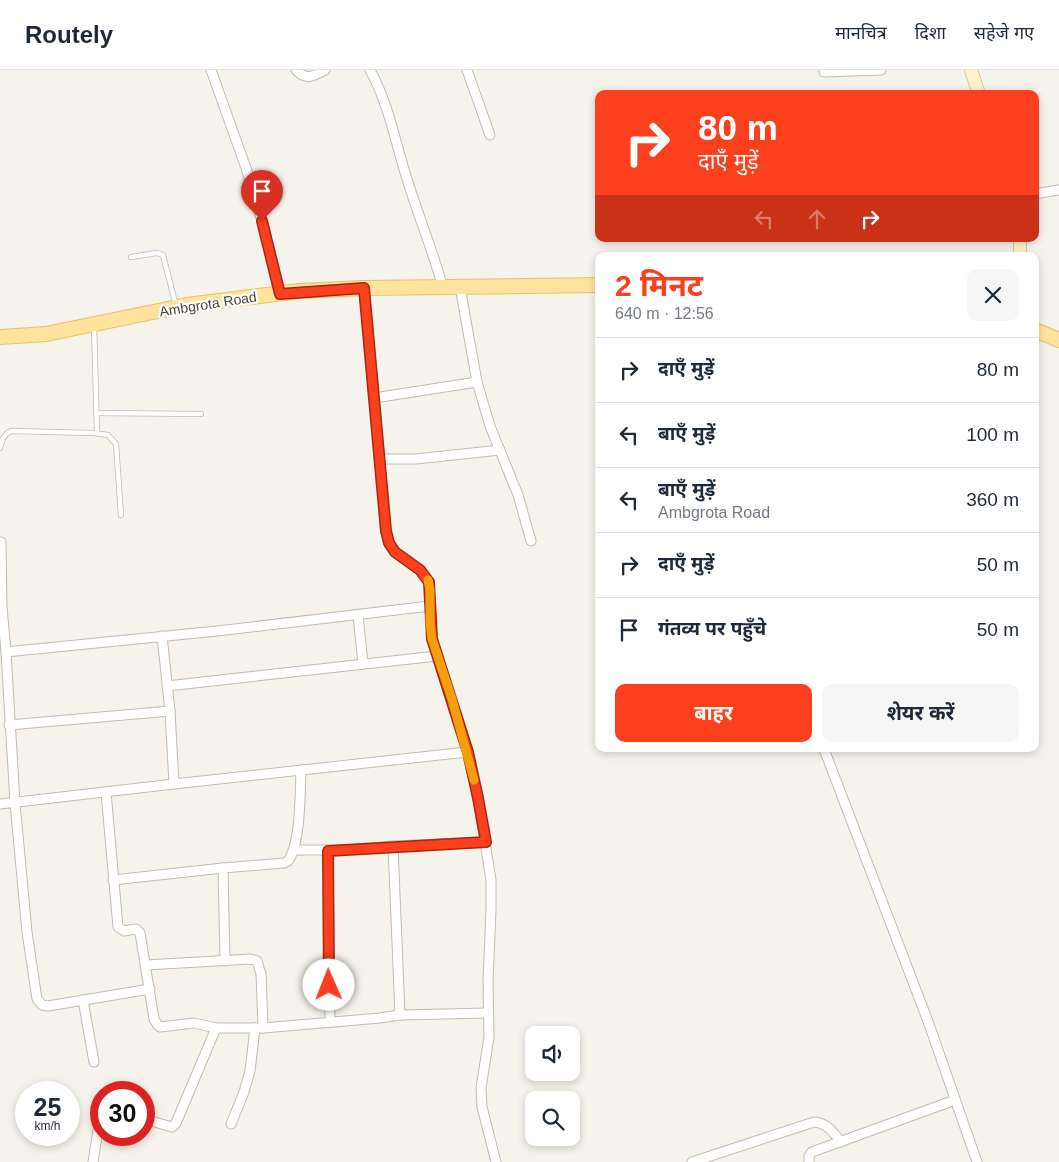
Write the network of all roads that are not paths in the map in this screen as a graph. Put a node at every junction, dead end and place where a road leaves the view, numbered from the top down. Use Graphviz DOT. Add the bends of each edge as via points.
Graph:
graph roads {
  1 [pos="211,70"];
  2 [pos="296,70"];
  3 [pos="325,70"];
  4 [pos="370,70"];
  5 [pos="467,70"];
  6 [pos="881,70"];
  7 [pos="971,70"];
  8 [pos="824,72"];
  9 [pos="978,90"];
  10 [pos="490,135"];
  11 [pos="1059,190"];
  12 [pos="1039,193"];
  13 [pos="131,258"];
  14 [pos="595,285"];
  15 [pos="460,287"];
  16 [pos="364,288"];
  17 [pos="443,288"];
  18 [pos="280,294"];
  19 [pos="176,307"];
  20 [pos="94,324"];
  21 [pos="1039,332"];
  22 [pos="0,337"];
  23 [pos="1059,340"];
  24 [pos="477,382"];
  25 [pos="374,398"];
  26 [pos="96,413"];
  27 [pos="202,414"];
  28 [pos="97,433"];
  29 [pos="0,448"];
  30 [pos="500,450"];
  31 [pos="381,459"];
  32 [pos="121,515"];
  33 [pos="531,540"];
  34 [pos="1,542"];
  35 [pos="430,606"];
  36 [pos="1,607"];
  37 [pos="358,615"];
  38 [pos="162,636"];
  39 [pos="6,652"];
  40 [pos="437,656"];
  41 [pos="363,664"];
  42 [pos="167,686"];
  43 [pos="170,711"];
  44 [pos="9,725"];
  45 [pos="468,752"];
  46 [pos="825,752"];
  47 [pos="301,770"];
  48 [pos="174,784"];
  49 [pos="106,792"];
  50 [pos="15,802"];
  51 [pos="0,804"];
  52 [pos="486,842"];
  53 [pos="393,846"];
  54 [pos="294,850"];
  55 [pos="328,851"];
  56 [pos="223,868"];
  57 [pos="113,880"];
  58 [pos="225,961"];
  59 [pos="146,965"];
  60 [pos="150,989"];
  61 [pos="82,1000"];
  62 [pos="488,1013"];
  63 [pos="400,1015"];
  64 [pos="330,1022"];
  65 [pos="216,1028"];
  66 [pos="259,1028"];
  67 [pos="94,1062"];
  68 [pos="955,1100"];
  69 [pos="155,1123"];
  70 [pos="231,1124"];
  71 [pos="841,1142"];
  72 [pos="96,1146"];
  73 [pos="93,1162"];
  74 [pos="496,1162"];
  75 [pos="692,1162"];
  76 [pos="809,1162"];
  77 [pos="977,1162"];
  1 -- 18 [label="street" via="249,177"];
  2 -- 3 [label="street" via="307,77"];
  4 -- 17 [label="street" via="396,134"];
  5 -- 10 [label="street"];
  6 -- 8 [label="street"];
  7 -- 9 [label="street"];
  11 -- 12 [label="street"];
  13 -- 19 [label="lane" via="157,253 163,255"];
  14 -- 15 [label="main road, Ambgrota Road"];
  15 -- 17 [label="main road, Ambgrota Road"];
  15 -- 24 [label="street"];
  16 -- 17 [label="main road, Ambgrota Road"];
  16 -- 18 [label="main road, Ambgrota Road"];
  16 -- 25 [label="street"];
  18 -- 19 [label="main road, Ambgrota Road"];
  19 -- 20 [label="main road, Ambgrota Road"];
  20 -- 22 [label="main road, Ambgrota Road" via="46,334"];
  20 -- 26 [label="lane"];
  21 -- 23 [label="main road"];
  24 -- 25 [label="street"];
  24 -- 30 [label="street"];
  25 -- 31 [label="street"];
  26 -- 27 [label="lane"];
  26 -- 28 [label="lane"];
  28 -- 29 [label="lane" via="11,431 6,433"];
  28 -- 32 [label="lane" via="108,435 116,444"];
  30 -- 31 [label="street" via="416,459"];
  30 -- 33 [label="street"];
  31 -- 35 [label="street" via="389,543 395,552 425,575 430,590"];
  34 -- 36 [label="street"];
  35 -- 37 [label="street"];
  35 -- 40 [label="street"];
  36 -- 39 [label="street"];
  37 -- 38 [label="street"];
  37 -- 41 [label="street"];
  38 -- 39 [label="street"];
  38 -- 42 [label="street"];
  39 -- 44 [label="street"];
  40 -- 41 [label="street"];
  40 -- 45 [label="street"];
  41 -- 42 [label="street"];
  42 -- 43 [label="street"];
  43 -- 44 [label="street"];
  43 -- 48 [label="street"];
  44 -- 50 [label="street"];
  45 -- 47 [label="street"];
  45 -- 52 [label="street"];
  46 -- 68 [label="street"];
  47 -- 48 [label="street"];
  47 -- 54 [label="street"];
  48 -- 49 [label="street"];
  49 -- 50 [label="street"];
  49 -- 57 [label="street"];
  50 -- 51 [label="street"];
  50 -- 61 [label="street" via="27,932 37,999 48,1006"];
  52 -- 53 [label="street"];
  52 -- 62 [label="street" via="491,910"];
  53 -- 55 [label="street"];
  53 -- 63 [label="street"];
  54 -- 55 [label="street"];
  54 -- 56 [label="street" via="284,863"];
  55 -- 64 [label="street"];
  56 -- 57 [label="street"];
  56 -- 58 [label="street"];
  57 -- 59 [label="street" via="118,927 124,931 139,930"];
  58 -- 59 [label="street"];
  58 -- 66 [label="street" via="251,959 260,966"];
  59 -- 60 [label="street"];
  60 -- 61 [label="street"];
  60 -- 65 [label="street" via="154,1019 160,1027 194,1023"];
  61 -- 67 [label="street"];
  62 -- 63 [label="street"];
  62 -- 74 [label="street" via="481,1098"];
  63 -- 64 [label="street"];
  64 -- 66 [label="street"];
  65 -- 66 [label="street"];
  65 -- 69 [label="street" via="176,1123 172,1128"];
  66 -- 70 [label="street" via="244,1092"];
  68 -- 71 [label="street"];
  68 -- 77 [label="street"];
  71 -- 75 [label="street" via="828,1126 814,1122"];
  71 -- 76 [label="street" via="812,1152"];
  72 -- 73 [label="street"];
}
